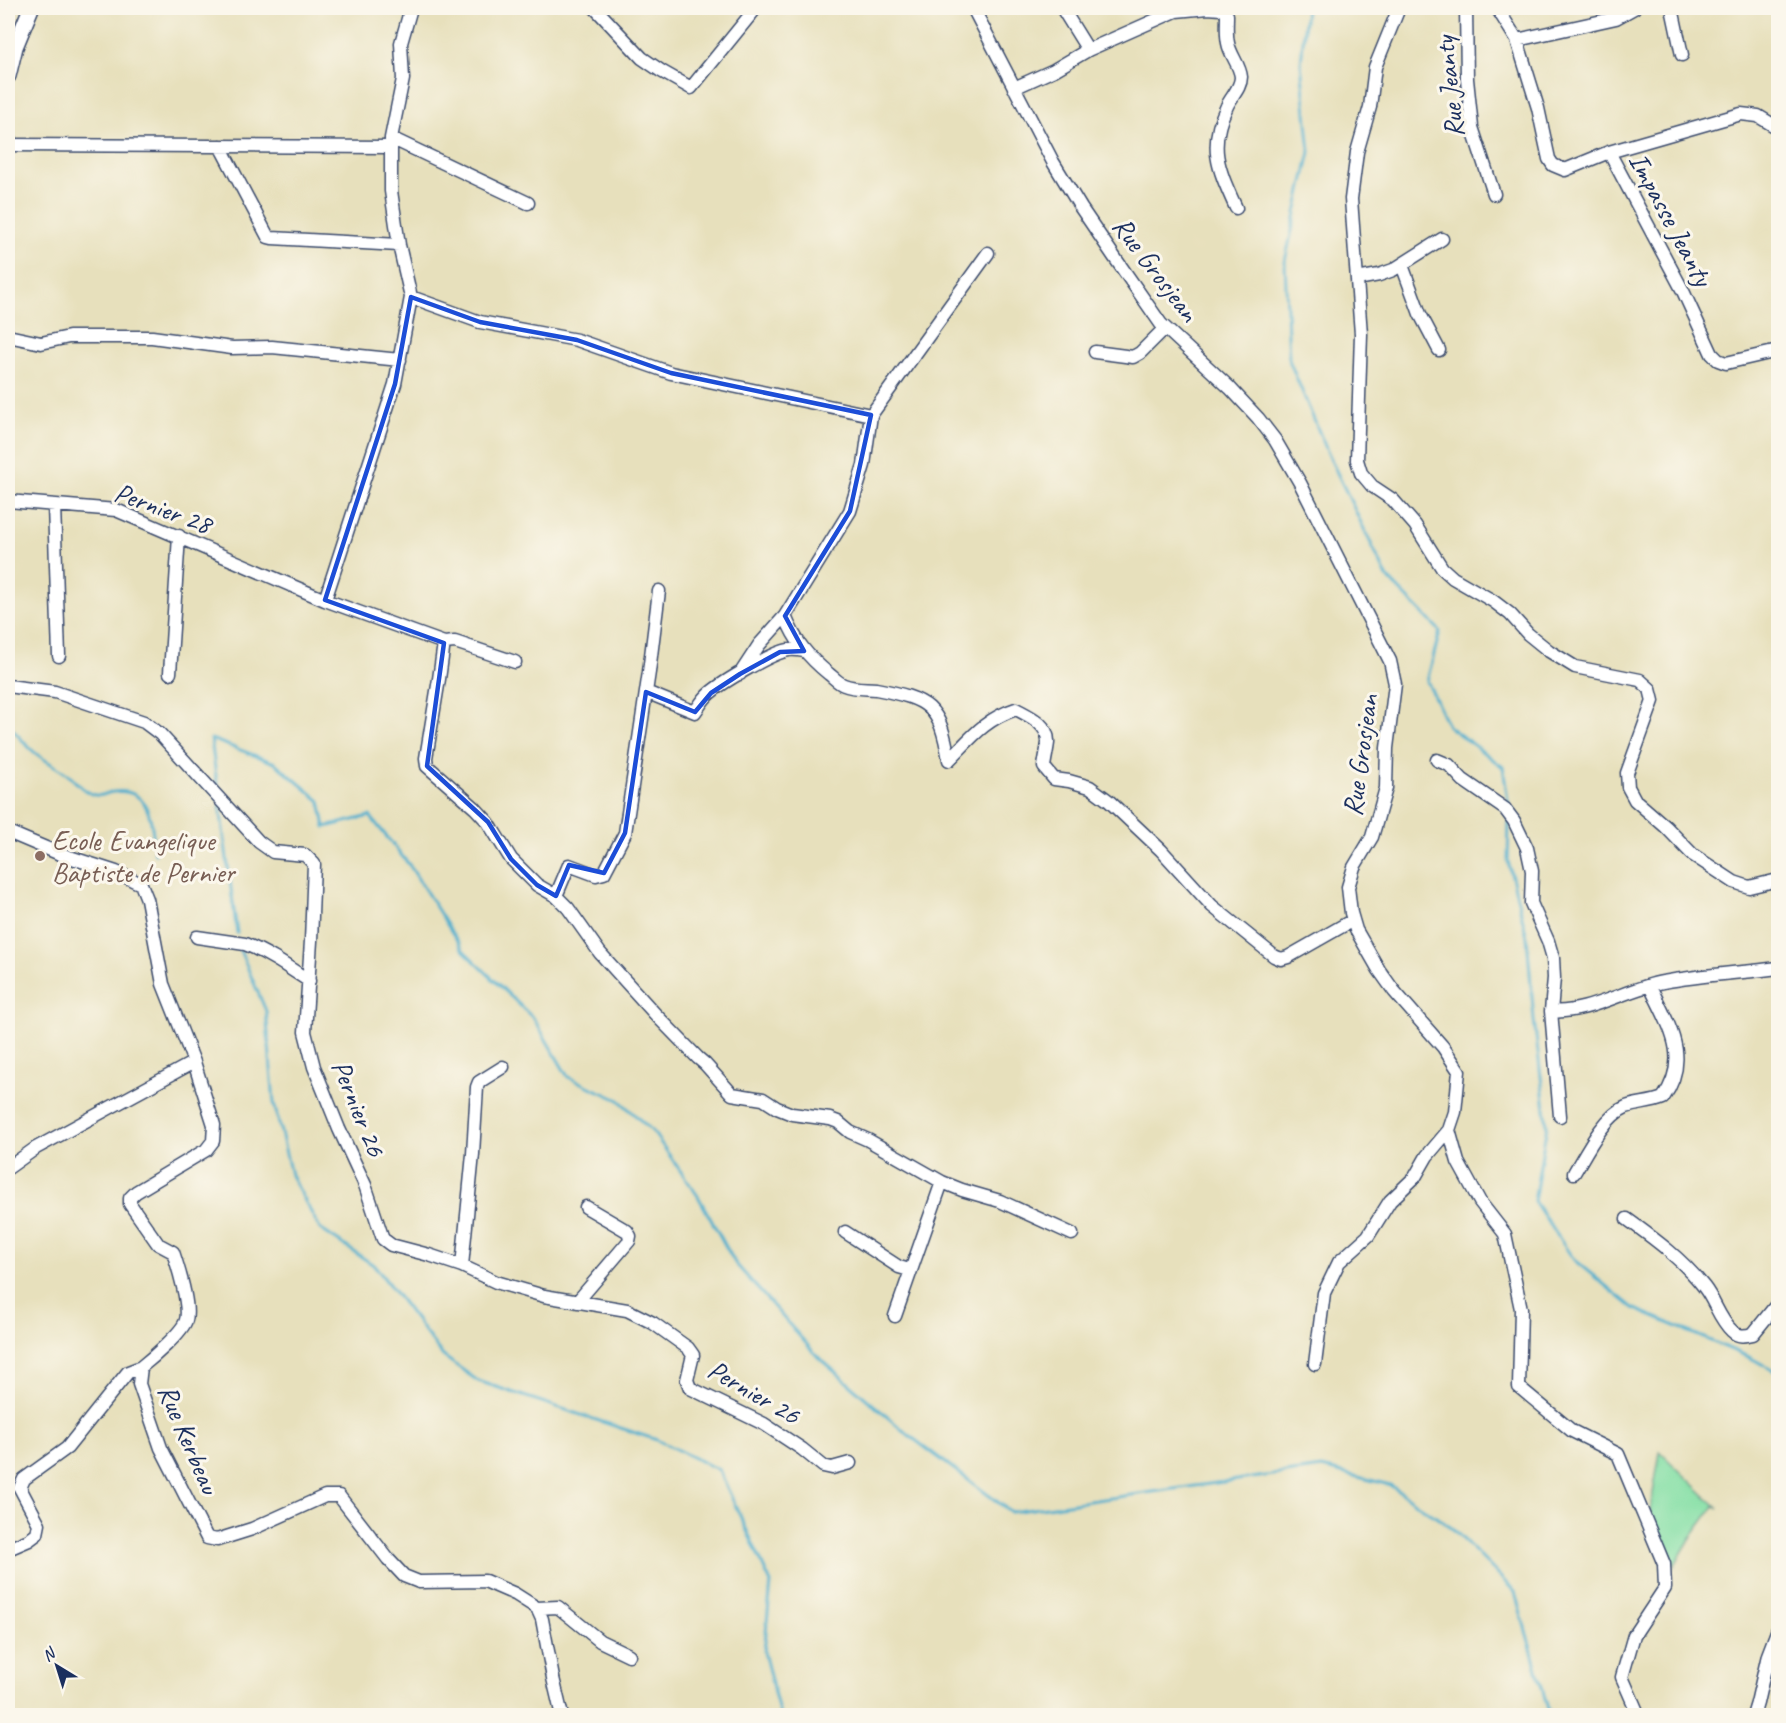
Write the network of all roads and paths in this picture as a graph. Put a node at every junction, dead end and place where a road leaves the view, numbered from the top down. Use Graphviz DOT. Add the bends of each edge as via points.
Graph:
graph roads {
  1 [pos="31,8"];
  2 [pos="411,8"];
  3 [pos="595,8"];
  4 [pos="756,8"];
  5 [pos="973,8"];
  6 [pos="1062,8"];
  7 [pos="1399,8"];
  8 [pos="1466,8"];
  9 [pos="1497,8"];
  10 [pos="1634,8"];
  11 [pos="1672,8"];
  12 [pos="1516,40"];
  13 [pos="11,45"];
  14 [pos="1088,50"];
  15 [pos="1682,55"];
  16 [pos="8,76"];
  17 [pos="1014,88"];
  18 [pos="1779,128"];
  19 [pos="391,142"];
  20 [pos="8,145"];
  21 [pos="220,146"];
  22 [pos="1609,152"];
  23 [pos="1494,195"];
  24 [pos="528,203"];
  25 [pos="1236,208"];
  26 [pos="1442,239"];
  27 [pos="399,245"];
  28 [pos="988,253"];
  29 [pos="1402,266"];
  30 [pos="1357,279"];
  31 [pos="411,297"];
  32 [pos="1165,328"];
  33 [pos="8,336"];
  34 [pos="1439,350"];
  35 [pos="1779,351"];
  36 [pos="1095,352"];
  37 [pos="400,360"];
  38 [pos="871,415"];
  39 [pos="8,501"];
  40 [pos="54,505"];
  41 [pos="178,536"];
  42 [pos="659,591"];
  43 [pos="325,600"];
  44 [pos="785,616"];
  45 [pos="444,643"];
  46 [pos="804,651"];
  47 [pos="59,656"];
  48 [pos="515,662"];
  49 [pos="170,672"];
  50 [pos="740,674"];
  51 [pos="8,686"];
  52 [pos="646,692"];
  53 [pos="1437,760"];
  54 [pos="8,832"];
  55 [pos="1779,880"];
  56 [pos="556,896"];
  57 [pos="1353,920"];
  58 [pos="197,937"];
  59 [pos="1779,968"];
  60 [pos="309,981"];
  61 [pos="1650,986"];
  62 [pos="1551,1011"];
  63 [pos="194,1062"];
  64 [pos="503,1067"];
  65 [pos="1560,1116"];
  66 [pos="1449,1130"];
  67 [pos="8,1168"];
  68 [pos="1574,1173"];
  69 [pos="942,1182"];
  70 [pos="586,1208"];
  71 [pos="1627,1219"];
  72 [pos="845,1232"];
  73 [pos="1072,1234"];
  74 [pos="462,1266"];
  75 [pos="912,1267"];
  76 [pos="577,1302"];
  77 [pos="1779,1303"];
  78 [pos="895,1316"];
  79 [pos="1315,1364"];
  80 [pos="141,1367"];
  81 [pos="850,1463"];
  82 [pos="8,1549"];
  83 [pos="537,1608"];
  84 [pos="1779,1629"];
  85 [pos="629,1655"];
  86 [pos="1768,1655"];
  87 [pos="1779,1673"];
  88 [pos="562,1716"];
  89 [pos="1639,1716"];
  90 [pos="1753,1716"];
  1 -- 13 [label="street"];
  2 -- 19 [label="street" via="401,43 403,79"];
  3 -- 4 [label="street" via="642,58 692,88"];
  5 -- 17 [label="street, Rue Grosjean"];
  6 -- 14 [label="street"];
  7 -- 30 [label="street" via="1375,67 1370,107 1357,152 1351,199"];
  8 -- 23 [label="street, Rue Jeanty" via="1472,127"];
  9 -- 12 [label="street, Impasse Jeanty"];
  10 -- 12 [label="street" via="1616,18"];
  11 -- 15 [label="street"];
  12 -- 22 [label="street, Impasse Jeanty" via="1553,165 1565,170"];
  13 -- 16 [label="street"];
  14 -- 17 [label="street"];
  14 -- 25 [label="street" via="1176,11 1225,11 1228,42 1241,77 1225,110 1216,152 1220,173"];
  17 -- 32 [label="street, Rue Grosjean" via="1081,208"];
  18 -- 22 [label="street" via="1758,116 1741,114"];
  19 -- 21 [label="street"];
  19 -- 24 [label="street"];
  19 -- 27 [label="street" via="391,191"];
  20 -- 21 [label="street"];
  21 -- 27 [label="street" via="268,237"];
  22 -- 35 [label="street, Impasse Jeanty" via="1712,354 1726,363"];
  26 -- 29 [label="street"];
  27 -- 31 [label="street"];
  28 -- 38 [label="street"];
  29 -- 30 [label="street"];
  29 -- 34 [label="street"];
  30 -- 55 [label="street" via="1361,334 1357,460 1361,473 1415,525 1442,568 1493,601 1550,651 1575,667 1640,680 1650,689 1653,701 1627,773 1628,787 1635,800 1693,855 1734,882 1749,887"];
  31 -- 37 [label="street"];
  31 -- 38 [label="street" via="480,322 577,340 671,373"];
  32 -- 36 [label="street" via="1133,357"];
  32 -- 57 [label="street, Rue Grosjean" via="1230,388 1275,440 1390,661 1395,684 1386,788 1372,837 1348,886"];
  33 -- 37 [label="street" via="41,343 69,337 152,338"];
  37 -- 43 [label="street"];
  38 -- 44 [label="street" via="864,465 850,511"];
  39 -- 40 [label="street, Pernier 28"];
  40 -- 41 [label="street, Pernier 28" via="116,510"];
  40 -- 47 [label="street"];
  41 -- 43 [label="street, Pernier 28"];
  41 -- 49 [label="street"];
  42 -- 52 [label="street"];
  43 -- 45 [label="street, Pernier 28"];
  44 -- 46 [label="street"];
  44 -- 50 [label="street"];
  45 -- 48 [label="street, Pernier 28" via="455,642"];
  45 -- 56 [label="street" via="427,766 488,822 511,859 530,879"];
  46 -- 50 [label="street" via="780,652"];
  46 -- 57 [label="street" via="843,685 921,701 935,713 942,727 949,760 993,718 1016,709 1036,719 1048,741 1044,767 1048,774 1054,779 1090,787 1109,801 1212,906 1274,956 1288,957"];
  50 -- 52 [label="street" via="711,693 695,712"];
  51 -- 60 [label="street, Pernier 26" via="55,692 144,722 160,734 259,842 273,852 305,855 314,864"];
  52 -- 56 [label="street" via="625,833 604,873 596,875 569,865"];
  53 -- 62 [label="street" via="1505,809 1527,848 1532,871 1531,903 1554,958"];
  54 -- 63 [label="street, Rue Kerbeau" via="141,884 163,984"];
  56 -- 69 [label="street" via="656,1016 732,1094 763,1099 792,1114 838,1122"];
  57 -- 66 [label="street, Rue Grosjean" via="1379,970 1459,1071"];
  58 -- 60 [label="street" via="252,946"];
  59 -- 61 [label="street"];
  60 -- 74 [label="street, Pernier 26" via="305,1032 314,1066 365,1185 383,1239 390,1245"];
  61 -- 62 [label="street" via="1580,1009"];
  61 -- 68 [label="street" via="1677,1050 1669,1090 1663,1098 1626,1107 1618,1113 1594,1138"];
  62 -- 65 [label="street"];
  63 -- 67 [label="street" via="36,1148"];
  63 -- 80 [label="street, Rue Kerbeau" via="214,1125 213,1141 206,1150 130,1198 130,1204 158,1244 173,1252 186,1306 186,1320 181,1328"];
  64 -- 74 [label="street" via="479,1082 477,1088"];
  66 -- 79 [label="street" via="1415,1177 1390,1201 1368,1236 1339,1262 1324,1293"];
  66 -- 89 [label="street, Rue Grosjean" via="1458,1162 1480,1202 1505,1234 1521,1309 1518,1387 1572,1431 1618,1454 1664,1564 1665,1588 1634,1635 1622,1677"];
  69 -- 73 [label="street" via="1000,1201"];
  69 -- 75 [label="street"];
  70 -- 76 [label="street" via="630,1236"];
  71 -- 77 [label="street" via="1690,1269 1733,1332 1742,1336 1753,1334"];
  72 -- 75 [label="street" via="899,1267"];
  74 -- 76 [label="street, Pernier 26" via="496,1282"];
  75 -- 78 [label="street"];
  76 -- 81 [label="street, Pernier 26" via="627,1310 653,1323 693,1355 687,1380 690,1388 764,1424 823,1466"];
  80 -- 82 [label="street" via="128,1372 67,1449 24,1479 20,1488 39,1524 37,1534"];
  80 -- 83 [label="street, Rue Kerbeau" via="139,1384 160,1448 207,1538 218,1540 325,1496 339,1496 405,1576 419,1582 485,1581 515,1593"];
  83 -- 85 [label="street" via="558,1607 600,1641"];
  83 -- 88 [label="street"];
  84 -- 86 [label="street"];
  86 -- 87 [label="street"];
  86 -- 90 [label="street"];
}
